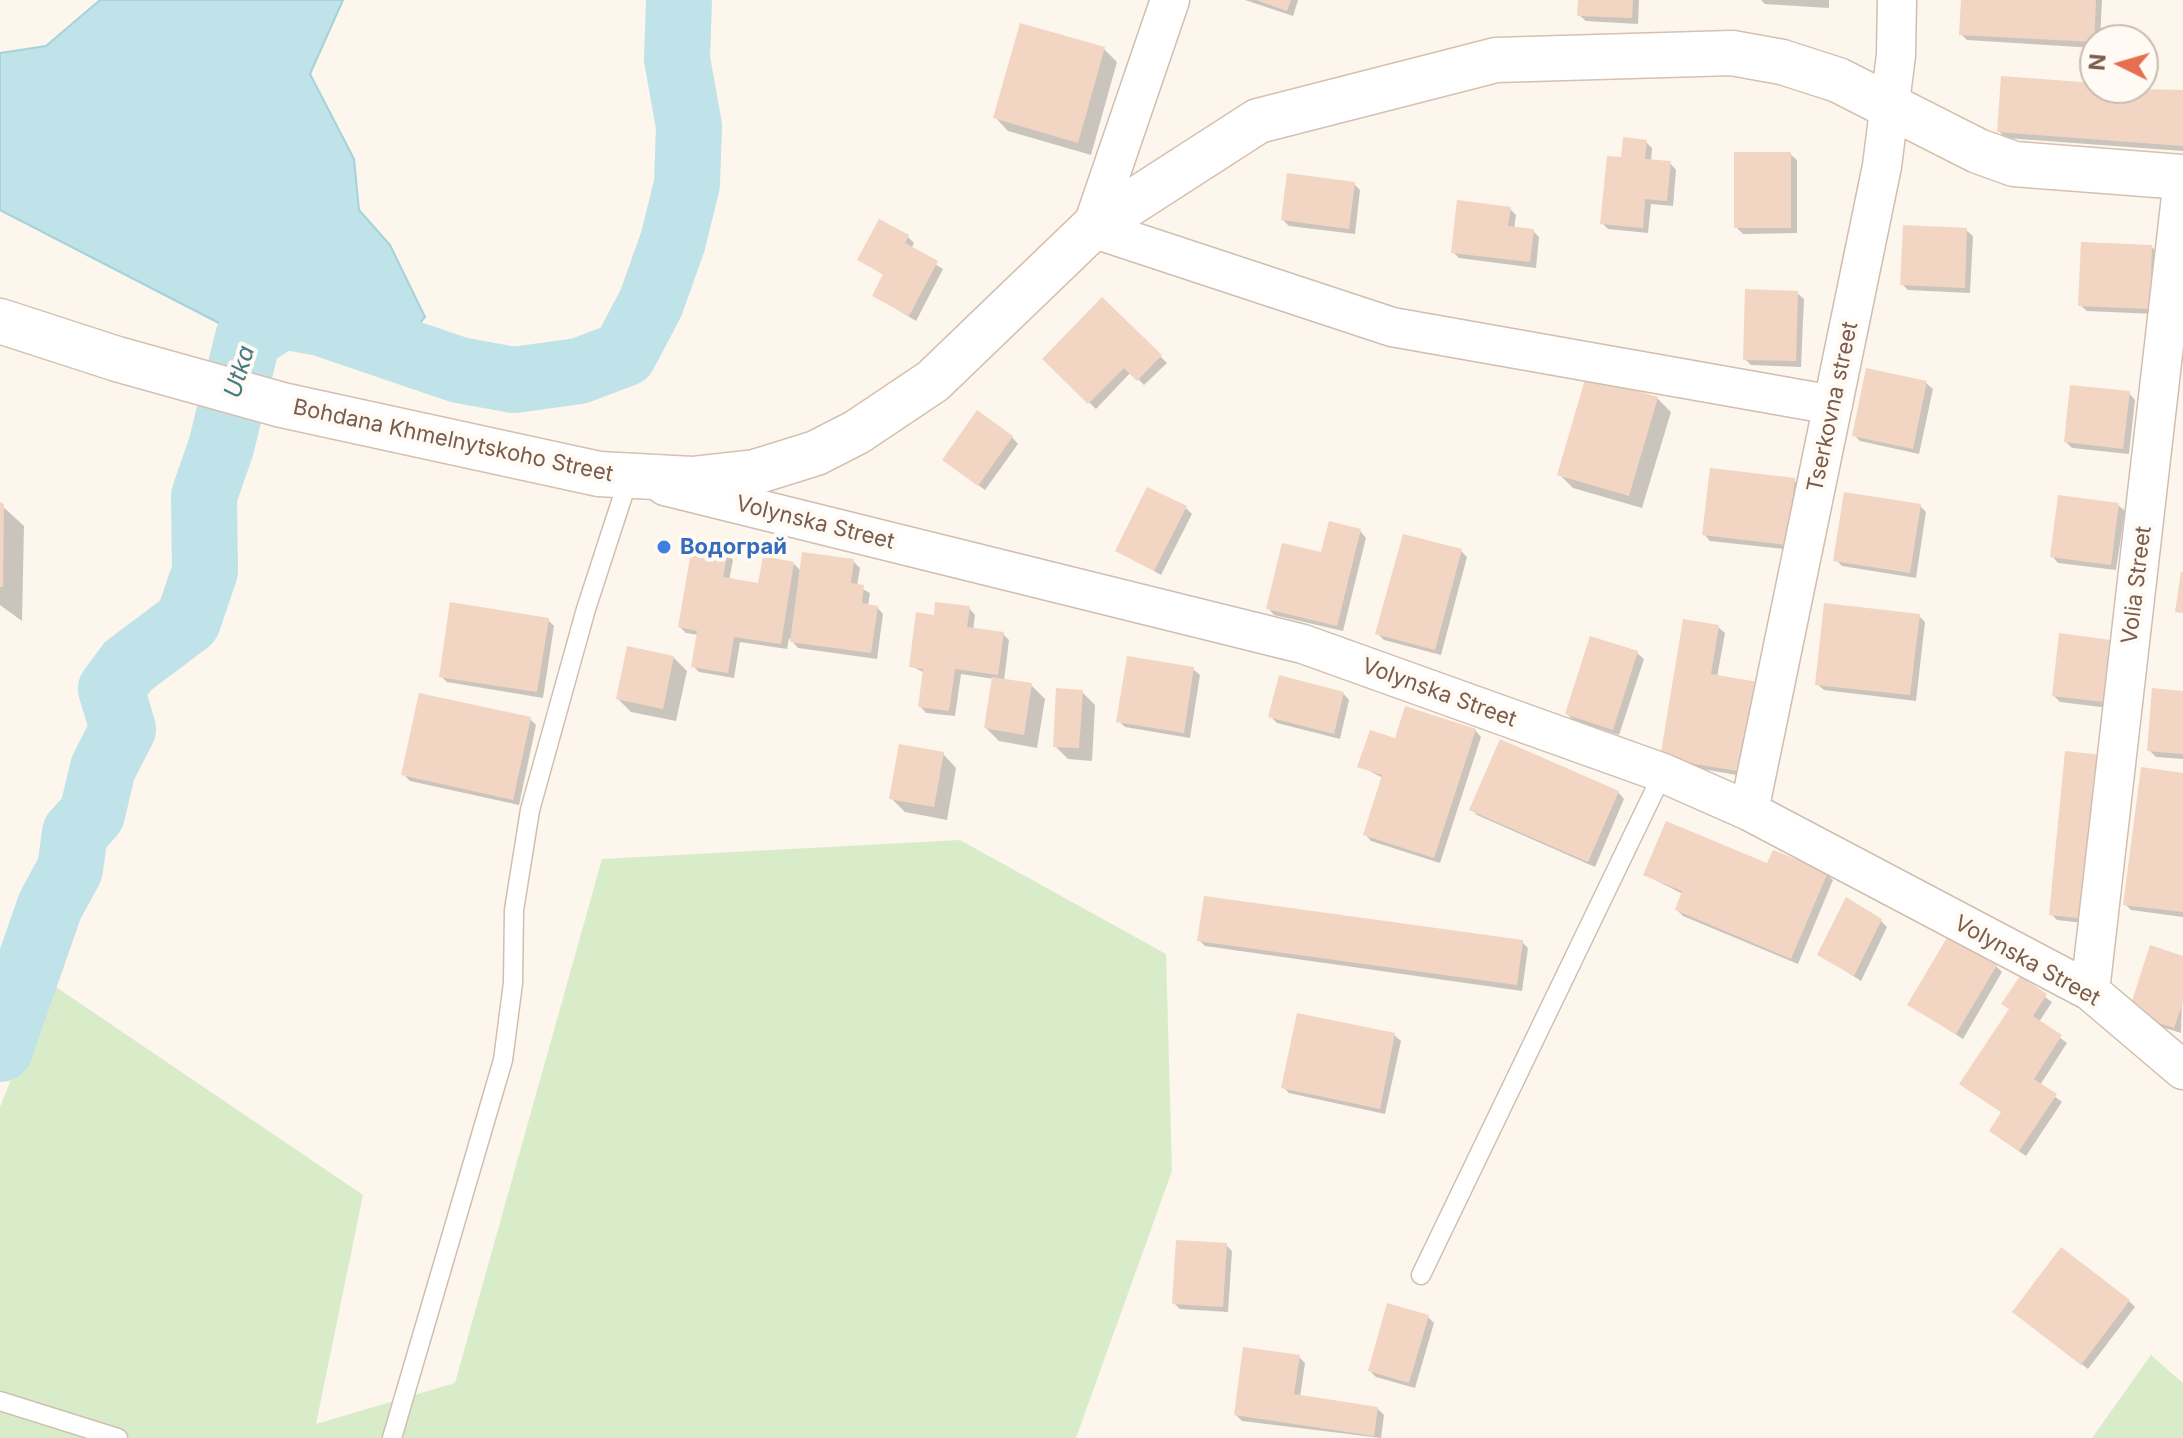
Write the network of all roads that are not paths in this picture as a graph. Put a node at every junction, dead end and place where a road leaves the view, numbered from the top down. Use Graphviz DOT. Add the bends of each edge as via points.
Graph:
graph roads {
  1 [pos="1170,0"];
  2 [pos="1897,0"];
  3 [pos="1890,103"];
  4 [pos="2183,178"];
  5 [pos="1092,228"];
  6 [pos="0,321"];
  7 [pos="1833,405"];
  8 [pos="629,477"];
  9 [pos="1663,773"];
  10 [pos="1749,811"];
  11 [pos="2090,991"];
  12 [pos="2183,1070"];
  13 [pos="1421,1275"];
  14 [pos="0,1401"];
  15 [pos="118,1438"];
  16 [pos="392,1438"];
  1 -- 5 [label="street"];
  2 -- 3 [label="street, Tserkovna street"];
  3 -- 4 [label="main road, Bohdana Khmelnytskoho Street" via="1978,151 2014,164"];
  3 -- 5 [label="main road, Bohdana Khmelnytskoho Street" via="1782,62 1732,53 1496,60 1258,121"];
  3 -- 7 [label="street, Tserkovna street"];
  4 -- 11 [label="street, Volia Street"];
  5 -- 7 [label="street" via="1392,327"];
  5 -- 8 [label="main road, Bohdana Khmelnytskoho Street" via="933,381 857,432 816,453 755,472 692,479"];
  6 -- 8 [label="main road, Bohdana Khmelnytskoho Street" via="282,405"];
  7 -- 10 [label="street, Tserkovna street"];
  8 -- 9 [label="street, Volynska Street" via="1303,644"];
  8 -- 16 [label="lane" via="530,810 514,910 513,983 503,1060"];
  9 -- 10 [label="street, Volynska Street"];
  9 -- 13 [label="lane"];
  10 -- 11 [label="street, Volynska Street"];
  11 -- 12 [label="street, Volynska Street"];
  14 -- 15 [label="lane"];
}
